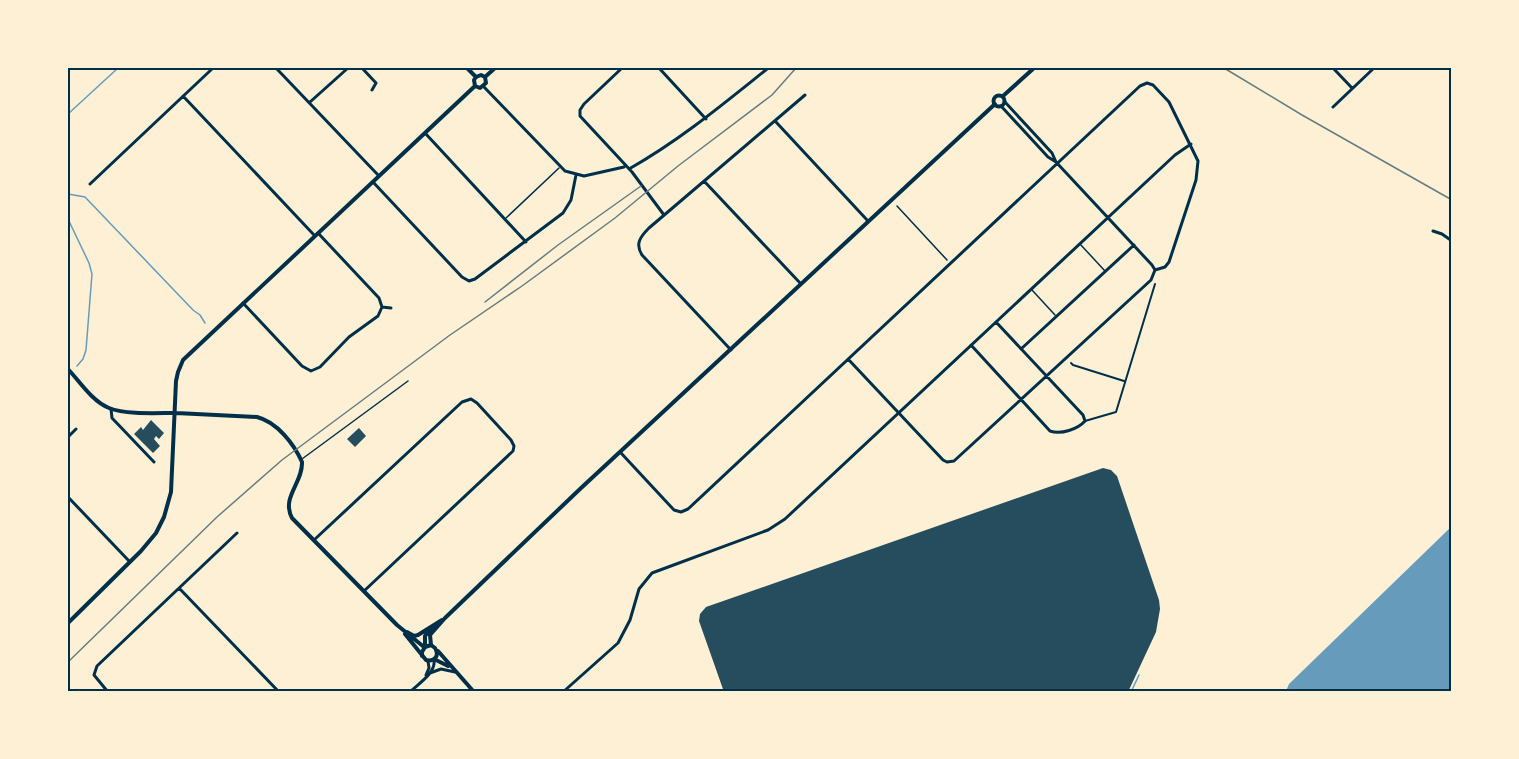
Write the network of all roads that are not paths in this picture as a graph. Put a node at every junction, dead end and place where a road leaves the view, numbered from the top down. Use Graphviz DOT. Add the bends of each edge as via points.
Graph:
graph roads {
  1 [pos="213,68"];
  2 [pos="276,68"];
  3 [pos="348,68"];
  4 [pos="362,68"];
  5 [pos="467,68"];
  6 [pos="495,68"];
  7 [pos="622,68"];
  8 [pos="659,68"];
  9 [pos="1034,68"];
  10 [pos="1333,68"];
  11 [pos="1374,68"];
  12 [pos="767,69"];
  13 [pos="476,77"];
  14 [pos="485,77"];
  15 [pos="475,86"];
  16 [pos="484,87"];
  17 [pos="1352,88"];
  18 [pos="372,90"];
  19 [pos="805,95"];
  20 [pos="183,96"];
  21 [pos="1003,96"];
  22 [pos="310,102"];
  23 [pos="1005,102"];
  24 [pos="995,104"];
  25 [pos="1000,106"];
  26 [pos="1333,107"];
  27 [pos="706,119"];
  28 [pos="776,121"];
  29 [pos="425,133"];
  30 [pos="1191,144"];
  31 [pos="1057,163"];
  32 [pos="560,168"];
  33 [pos="628,168"];
  34 [pos="379,176"];
  35 [pos="576,176"];
  36 [pos="704,180"];
  37 [pos="373,182"];
  38 [pos="90,184"];
  39 [pos="664,215"];
  40 [pos="1108,218"];
  41 [pos="505,219"];
  42 [pos="868,221"];
  43 [pos="1433,231"];
  44 [pos="317,234"];
  45 [pos="1452,241"];
  46 [pos="526,242"];
  47 [pos="1080,244"];
  48 [pos="1134,245"];
  49 [pos="1155,270"];
  50 [pos="1105,272"];
  51 [pos="801,284"];
  52 [pos="1155,284"];
  53 [pos="1031,289"];
  54 [pos="243,303"];
  55 [pos="382,307"];
  56 [pos="391,308"];
  57 [pos="1056,317"];
  58 [pos="996,322"];
  59 [pos="971,345"];
  60 [pos="1021,349"];
  61 [pos="731,350"];
  62 [pos="848,359"];
  63 [pos="1071,363"];
  64 [pos="68,369"];
  65 [pos="1047,377"];
  66 [pos="408,381"];
  67 [pos="1125,382"];
  68 [pos="1122,394"];
  69 [pos="1126,395"];
  70 [pos="1022,400"];
  71 [pos="111,409"];
  72 [pos="176,413"];
  73 [pos="899,413"];
  74 [pos="1085,422"];
  75 [pos="76,429"];
  76 [pos="68,437"];
  77 [pos="621,453"];
  78 [pos="301,459"];
  79 [pos="154,462"];
  80 [pos="68,497"];
  81 [pos="237,533"];
  82 [pos="314,540"];
  83 [pos="130,562"];
  84 [pos="179,588"];
  85 [pos="364,591"];
  86 [pos="445,618"];
  87 [pos="68,623"];
  88 [pos="397,625"];
  89 [pos="424,647"];
  90 [pos="433,647"];
  91 [pos="423,657"];
  92 [pos="434,659"];
  93 [pos="428,661"];
  94 [pos="451,668"];
  95 [pos="455,672"];
  96 [pos="430,673"];
  97 [pos="426,676"];
  98 [pos="108,692"];
  99 [pos="279,692"];
  100 [pos="410,692"];
  101 [pos="474,692"];
  102 [pos="563,692"];
  1 -- 20 [label="street"];
  2 -- 22 [label="street"];
  3 -- 22 [label="street"];
  4 -- 18 [label="street" via="376,82"];
  5 -- 13 [label="main road"];
  6 -- 14 [label="main road"];
  7 -- 33 [label="street" via="579,113"];
  8 -- 27 [label="street"];
  9 -- 21 [label="main road"];
  10 -- 17 [label="street"];
  11 -- 17 [label="street"];
  12 -- 27 [label="street"];
  13 -- 14 [label="main road"];
  13 -- 15 [label="main road"];
  14 -- 16 [label="main road"];
  15 -- 16 [label="main road"];
  15 -- 29 [label="main road"];
  16 -- 32 [label="street"];
  17 -- 26 [label="street"];
  19 -- 28 [label="street"];
  20 -- 38 [label="street"];
  20 -- 44 [label="street"];
  21 -- 23 [label="main road"];
  21 -- 24 [label="main road" via="995,96"];
  22 -- 34 [label="street"];
  23 -- 25 [label="main road"];
  23 -- 31 [label="street"];
  24 -- 25 [label="main road"];
  24 -- 42 [label="main road"];
  25 -- 31 [label="street"];
  27 -- 33 [label="street" via="658,153"];
  28 -- 36 [label="street"];
  28 -- 42 [label="street"];
  29 -- 34 [label="main road"];
  29 -- 41 [label="street"];
  30 -- 31 [label="street" via="1169,102 1153,85 1147,84 1140,86"];
  30 -- 40 [label="street"];
  30 -- 49 [label="street" via="1198,160 1196,180 1169,262"];
  31 -- 40 [label="street"];
  31 -- 62 [label="street"];
  32 -- 35 [label="street"];
  32 -- 41 [label="lane"];
  33 -- 35 [label="street"];
  33 -- 39 [label="street"];
  34 -- 37 [label="main road"];
  35 -- 46 [label="street" via="571,200 563,213"];
  36 -- 39 [label="street"];
  36 -- 51 [label="street"];
  37 -- 44 [label="main road"];
  37 -- 46 [label="street" via="464,279 475,279"];
  39 -- 61 [label="street" via="640,238 642,255"];
  40 -- 47 [label="street"];
  40 -- 48 [label="street"];
  41 -- 46 [label="street"];
  42 -- 51 [label="main road"];
  43 -- 45 [label="street"];
  44 -- 54 [label="main road"];
  44 -- 55 [label="street" via="379,298"];
  47 -- 50 [label="lane"];
  47 -- 53 [label="street"];
  48 -- 49 [label="street"];
  48 -- 50 [label="street"];
  49 -- 65 [label="street" via="1151,280"];
  50 -- 57 [label="street"];
  51 -- 61 [label="main road"];
  52 -- 67 [label="street"];
  53 -- 57 [label="lane"];
  53 -- 58 [label="street"];
  54 -- 55 [label="street" via="311,371 378,316"];
  54 -- 72 [label="main road" via="180,366"];
  55 -- 56 [label="street"];
  57 -- 60 [label="street"];
  58 -- 59 [label="street"];
  58 -- 60 [label="street"];
  59 -- 70 [label="street"];
  59 -- 73 [label="street"];
  60 -- 65 [label="street"];
  61 -- 77 [label="main road"];
  62 -- 73 [label="street"];
  62 -- 77 [label="street" via="681,512 668,505"];
  63 -- 67 [label="street"];
  64 -- 71 [label="main road"];
  65 -- 70 [label="street"];
  65 -- 74 [label="street"];
  66 -- 78 [label="lane"];
  67 -- 68 [label="street"];
  68 -- 69 [label="street"];
  68 -- 74 [label="street" via="1116,412"];
  70 -- 73 [label="street" via="950,462 942,460"];
  70 -- 74 [label="street" via="1050,431 1059,433"];
  71 -- 72 [label="main road"];
  71 -- 79 [label="street" via="112,418"];
  72 -- 78 [label="main road" via="262,418 280,431"];
  72 -- 83 [label="main road" via="167,509 151,539"];
  73 -- 102 [label="street" via="777,525 647,577 618,643"];
  75 -- 76 [label="street"];
  77 -- 86 [label="main road"];
  78 -- 82 [label="main road" via="303,466 288,509"];
  80 -- 83 [label="street"];
  81 -- 84 [label="street"];
  82 -- 85 [label="main road"];
  82 -- 85 [label="street" via="462,402 471,399 477,403 512,440 513,451"];
  83 -- 87 [label="main road"];
  84 -- 98 [label="street" via="98,666 94,675"];
  84 -- 99 [label="street"];
  85 -- 88 [label="main road"];
  86 -- 88 [label="main road" via="416,636"];
  86 -- 89 [label="main road" via="427,633"];
  86 -- 90 [label="main road" via="430,635"];
  88 -- 89 [label="main road"];
  88 -- 91 [label="main road"];
  89 -- 90 [label="main road"];
  89 -- 91 [label="main road"];
  90 -- 92 [label="main road" via="437,654"];
  90 -- 94 [label="main road"];
  91 -- 93 [label="main road"];
  92 -- 93 [label="main road"];
  92 -- 94 [label="main road"];
  92 -- 96 [label="street"];
  93 -- 97 [label="street"];
  94 -- 95 [label="main road"];
  95 -- 96 [label="street" via="441,669"];
  95 -- 101 [label="main road"];
  96 -- 97 [label="street"];
  97 -- 100 [label="street"];
}
